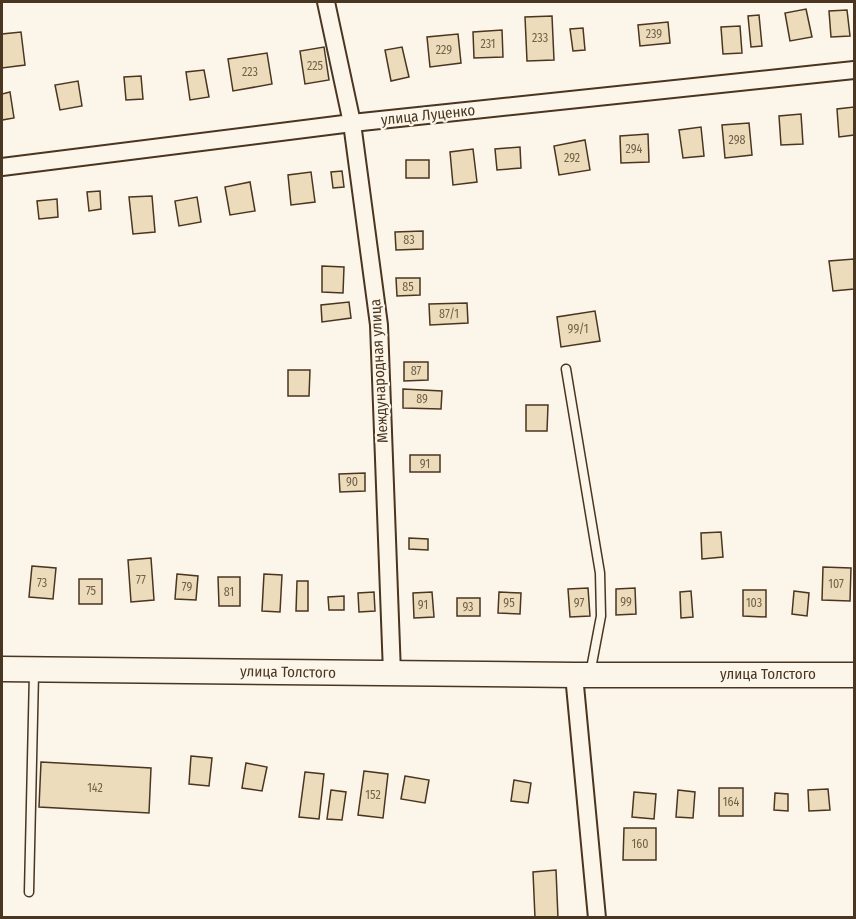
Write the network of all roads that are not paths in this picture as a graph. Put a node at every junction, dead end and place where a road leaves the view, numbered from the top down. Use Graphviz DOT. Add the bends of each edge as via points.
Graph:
graph roads {
  1 [pos="326,2"];
  2 [pos="855,70"];
  3 [pos="352,123"];
  4 [pos="2,167"];
  5 [pos="566,369"];
  6 [pos="2,669"];
  7 [pos="34,669"];
  8 [pos="392,673"];
  9 [pos="582,675"];
  10 [pos="855,675"];
  11 [pos="29,892"];
  12 [pos="597,918"];
  1 -- 3 [label="street, Международная улица"];
  2 -- 3 [label="street, улица Луценко"];
  3 -- 4 [label="street, улица Луценко"];
  3 -- 8 [label="street, Международная улица" via="379,325"];
  5 -- 9 [label="lane" via="600,573 601,616"];
  6 -- 7 [label="main road, улица Толстого"];
  7 -- 8 [label="main road, улица Толстого"];
  7 -- 11 [label="lane"];
  8 -- 9 [label="main road, улица Толстого"];
  9 -- 10 [label="main road, улица Толстого"];
  9 -- 12 [label="street"];
}
